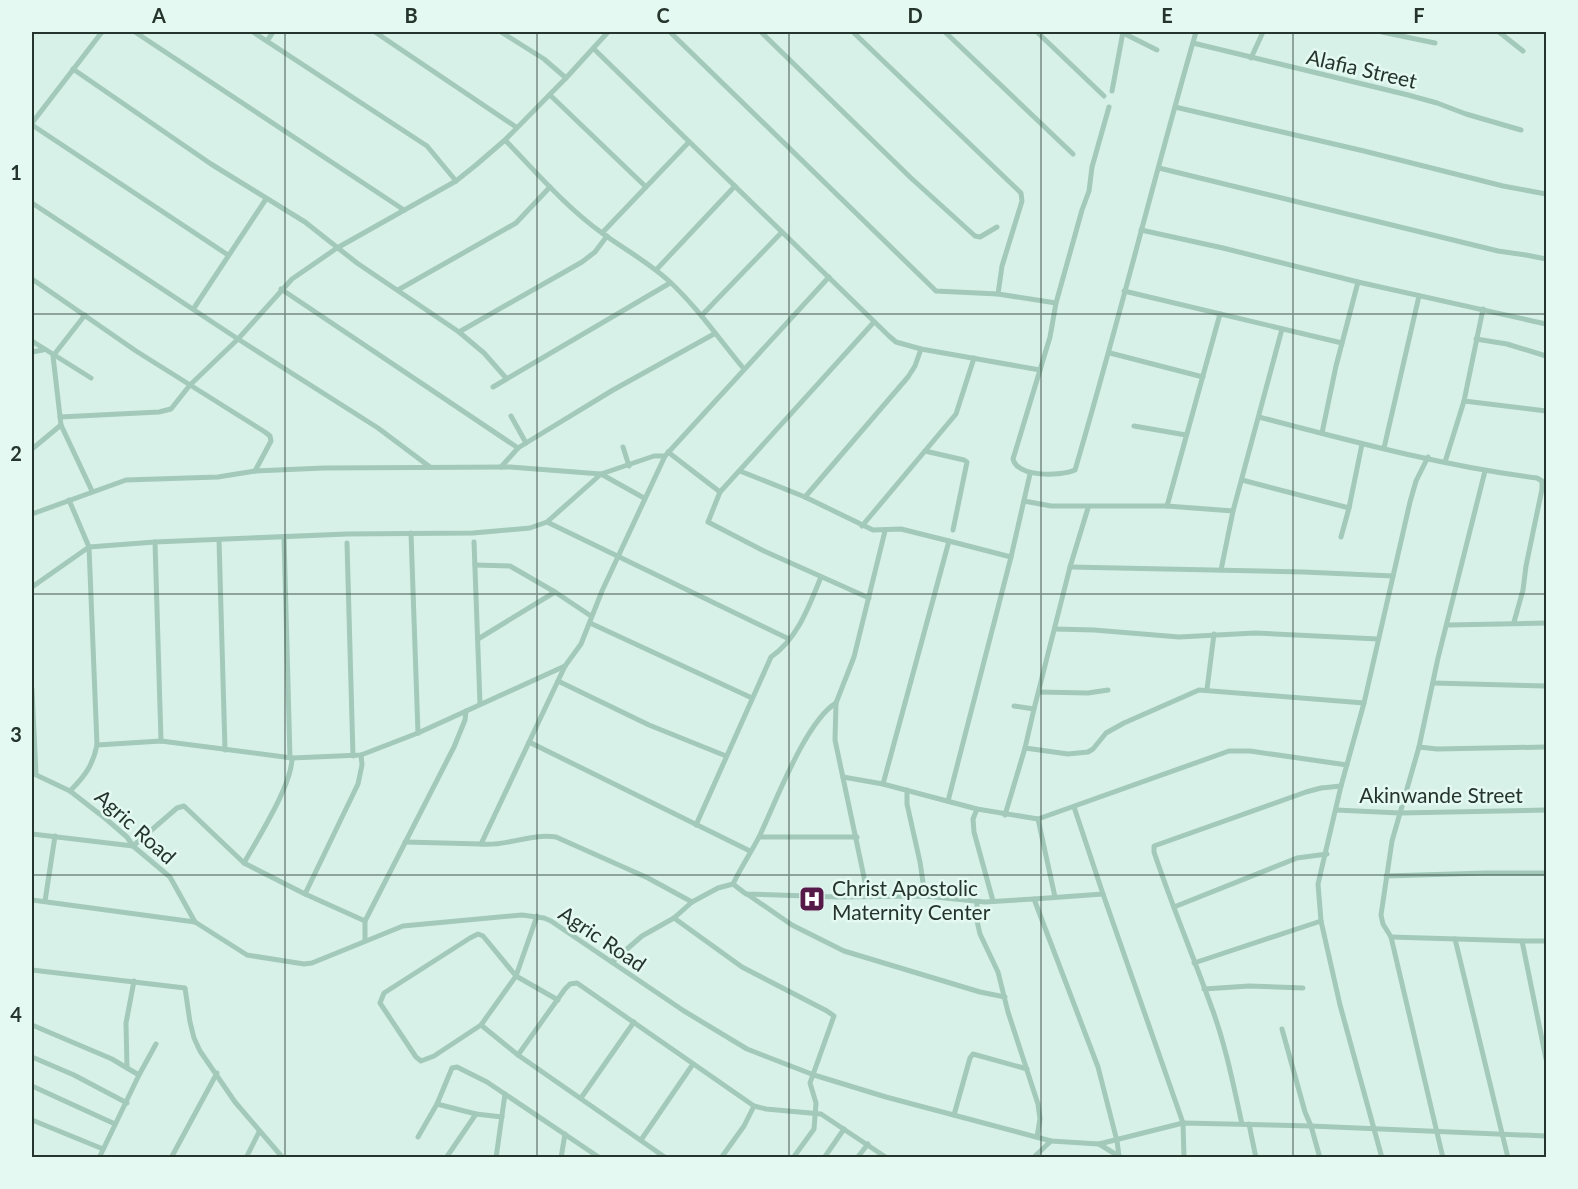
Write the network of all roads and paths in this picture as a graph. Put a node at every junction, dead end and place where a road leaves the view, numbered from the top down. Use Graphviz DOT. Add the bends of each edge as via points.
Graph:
graph roads {
  1 [pos="102,32"];
  2 [pos="135,32"];
  3 [pos="253,32"];
  4 [pos="273,32"];
  5 [pos="375,32"];
  6 [pos="501,32"];
  7 [pos="608,32"];
  8 [pos="670,32"];
  9 [pos="761,32"];
  10 [pos="853,32"];
  11 [pos="945,32"];
  12 [pos="1038,32"];
  13 [pos="1122,32"];
  14 [pos="1196,32"];
  15 [pos="1263,32"];
  16 [pos="1382,32"];
  17 [pos="1499,32"];
  18 [pos="267,41"];
  19 [pos="1193,43"];
  20 [pos="1435,43"];
  21 [pos="594,49"];
  22 [pos="1157,50"];
  23 [pos="1523,51"];
  24 [pos="1251,58"];
  25 [pos="72,69"];
  26 [pos="566,78"];
  27 [pos="1112,91"];
  28 [pos="550,95"];
  29 [pos="1104,96"];
  30 [pos="1109,107"];
  31 [pos="1175,107"];
  32 [pos="32,124"];
  33 [pos="516,127"];
  34 [pos="1521,130"];
  35 [pos="505,140"];
  36 [pos="689,142"];
  37 [pos="1073,154"];
  38 [pos="1159,168"];
  39 [pos="456,181"];
  40 [pos="735,186"];
  41 [pos="550,187"];
  42 [pos="646,187"];
  43 [pos="1546,194"];
  44 [pos="267,199"];
  45 [pos="32,203"];
  46 [pos="404,210"];
  47 [pos="997,227"];
  48 [pos="1141,230"];
  49 [pos="782,232"];
  50 [pos="605,235"];
  51 [pos="337,248"];
  52 [pos="228,255"];
  53 [pos="1546,259"];
  54 [pos="656,270"];
  55 [pos="829,277"];
  56 [pos="32,279"];
  57 [pos="1358,282"];
  58 [pos="670,283"];
  59 [pos="281,289"];
  60 [pos="398,290"];
  61 [pos="1124,291"];
  62 [pos="998,294"];
  63 [pos="1419,296"];
  64 [pos="1056,303"];
  65 [pos="194,308"];
  66 [pos="1483,309"];
  67 [pos="1220,314"];
  68 [pos="85,315"];
  69 [pos="702,315"];
  70 [pos="874,322"];
  71 [pos="1546,324"];
  72 [pos="1282,329"];
  73 [pos="459,332"];
  74 [pos="714,334"];
  75 [pos="238,339"];
  76 [pos="1476,339"];
  77 [pos="32,341"];
  78 [pos="1342,343"];
  79 [pos="921,349"];
  80 [pos="43,350"];
  81 [pos="32,352"];
  82 [pos="1110,353"];
  83 [pos="53,356"];
  84 [pos="1546,356"];
  85 [pos="974,358"];
  86 [pos="744,369"];
  87 [pos="1040,370"];
  88 [pos="1203,377"];
  89 [pos="91,378"];
  90 [pos="506,378"];
  91 [pos="190,385"];
  92 [pos="493,387"];
  93 [pos="1464,401"];
  94 [pos="1546,411"];
  95 [pos="512,416"];
  96 [pos="60,417"];
  97 [pos="1259,417"];
  98 [pos="61,425"];
  99 [pos="1134,426"];
  100 [pos="1322,433"];
  101 [pos="1186,435"];
  102 [pos="526,443"];
  103 [pos="1362,444"];
  104 [pos="623,447"];
  105 [pos="518,448"];
  106 [pos="1384,448"];
  107 [pos="32,449"];
  108 [pos="925,451"];
  109 [pos="666,454"];
  110 [pos="1428,457"];
  111 [pos="1445,462"];
  112 [pos="629,466"];
  113 [pos="430,467"];
  114 [pos="501,467"];
  115 [pos="255,471"];
  116 [pos="740,471"];
  117 [pos="1485,471"];
  118 [pos="601,474"];
  119 [pos="1030,474"];
  120 [pos="1242,480"];
  121 [pos="1544,490"];
  122 [pos="92,491"];
  123 [pos="720,492"];
  124 [pos="805,497"];
  125 [pos="644,498"];
  126 [pos="69,500"];
  127 [pos="1024,501"];
  128 [pos="1167,506"];
  129 [pos="1088,508"];
  130 [pos="1348,508"];
  131 [pos="1233,511"];
  132 [pos="32,514"];
  133 [pos="547,522"];
  134 [pos="862,526"];
  135 [pos="953,530"];
  136 [pos="885,531"];
  137 [pos="411,532"];
  138 [pos="284,537"];
  139 [pos="1341,537"];
  140 [pos="219,540"];
  141 [pos="949,541"];
  142 [pos="155,542"];
  143 [pos="474,542"];
  144 [pos="347,543"];
  145 [pos="89,547"];
  146 [pos="618,557"];
  147 [pos="1011,557"];
  148 [pos="475,565"];
  149 [pos="1070,567"];
  150 [pos="1221,570"];
  151 [pos="1393,576"];
  152 [pos="821,577"];
  153 [pos="32,587"];
  154 [pos="555,592"];
  155 [pos="869,598"];
  156 [pos="590,619"];
  157 [pos="1514,622"];
  158 [pos="1546,623"];
  159 [pos="1447,625"];
  160 [pos="1055,629"];
  161 [pos="1214,634"];
  162 [pos="478,639"];
  163 [pos="789,639"];
  164 [pos="1378,639"];
  165 [pos="565,666"];
  166 [pos="558,681"];
  167 [pos="1433,683"];
  168 [pos="1546,686"];
  169 [pos="32,689"];
  170 [pos="1206,689"];
  171 [pos="1108,690"];
  172 [pos="1040,692"];
  173 [pos="752,698"];
  174 [pos="836,703"];
  175 [pos="1364,703"];
  176 [pos="480,704"];
  177 [pos="1014,706"];
  178 [pos="1034,709"];
  179 [pos="466,711"];
  180 [pos="418,734"];
  181 [pos="160,741"];
  182 [pos="529,742"];
  183 [pos="98,745"];
  184 [pos="1025,747"];
  185 [pos="1419,747"];
  186 [pos="1546,747"];
  187 [pos="225,750"];
  188 [pos="361,755"];
  189 [pos="353,756"];
  190 [pos="726,756"];
  191 [pos="291,758"];
  192 [pos="1347,765"];
  193 [pos="34,774"];
  194 [pos="843,777"];
  195 [pos="883,784"];
  196 [pos="1341,786"];
  197 [pos="907,790"];
  198 [pos="70,791"];
  199 [pos="948,801"];
  200 [pos="1074,807"];
  201 [pos="977,809"];
  202 [pos="1336,810"];
  203 [pos="1546,810"];
  204 [pos="1400,813"];
  205 [pos="1005,815"];
  206 [pos="1038,819"];
  207 [pos="696,825"];
  208 [pos="32,834"];
  209 [pos="55,836"];
  210 [pos="759,837"];
  211 [pos="857,837"];
  212 [pos="405,842"];
  213 [pos="481,844"];
  214 [pos="133,846"];
  215 [pos="750,851"];
  216 [pos="1327,854"];
  217 [pos="244,863"];
  218 [pos="1546,873"];
  219 [pos="1386,876"];
  220 [pos="733,884"];
  221 [pos="305,894"];
  222 [pos="746,894"];
  223 [pos="1103,894"];
  224 [pos="868,896"];
  225 [pos="925,896"];
  226 [pos="1054,897"];
  227 [pos="1034,899"];
  228 [pos="32,900"];
  229 [pos="45,901"];
  230 [pos="993,901"];
  231 [pos="692,902"];
  232 [pos="977,902"];
  233 [pos="1174,908"];
  234 [pos="537,916"];
  235 [pos="674,918"];
  236 [pos="365,921"];
  237 [pos="1321,921"];
  238 [pos="195,922"];
  239 [pos="1391,936"];
  240 [pos="1455,939"];
  241 [pos="365,940"];
  242 [pos="1522,940"];
  243 [pos="1546,941"];
  244 [pos="612,962"];
  245 [pos="1194,963"];
  246 [pos="32,970"];
  247 [pos="516,976"];
  248 [pos="134,981"];
  249 [pos="1303,988"];
  250 [pos="1203,989"];
  251 [pos="1005,997"];
  252 [pos="558,1000"];
  253 [pos="634,1022"];
  254 [pos="32,1025"];
  255 [pos="482,1025"];
  256 [pos="1282,1029"];
  257 [pos="156,1044"];
  258 [pos="518,1055"];
  259 [pos="32,1057"];
  260 [pos="1546,1059"];
  261 [pos="693,1064"];
  262 [pos="127,1068"];
  263 [pos="1027,1069"];
  264 [pos="217,1074"];
  265 [pos="139,1075"];
  266 [pos="814,1075"];
  267 [pos="32,1086"];
  268 [pos="506,1094"];
  269 [pos="581,1098"];
  270 [pos="127,1103"];
  271 [pos="437,1104"];
  272 [pos="754,1106"];
  273 [pos="816,1113"];
  274 [pos="476,1114"];
  275 [pos="954,1114"];
  276 [pos="502,1117"];
  277 [pos="32,1120"];
  278 [pos="1183,1123"];
  279 [pos="116,1124"];
  280 [pos="1245,1124"];
  281 [pos="1311,1126"];
  282 [pos="844,1129"];
  283 [pos="1375,1129"];
  284 [pos="1437,1131"];
  285 [pos="259,1132"];
  286 [pos="565,1134"];
  287 [pos="1503,1134"];
  288 [pos="1546,1136"];
  289 [pos="418,1137"];
  290 [pos="1037,1137"];
  291 [pos="640,1140"];
  292 [pos="1051,1141"];
  293 [pos="1117,1141"];
  294 [pos="868,1143"];
  295 [pos="1099,1144"];
  296 [pos="103,1149"];
  297 [pos="1120,1157"];
  298 [pos="99,1158"];
  299 [pos="171,1158"];
  300 [pos="246,1158"];
  301 [pos="283,1158"];
  302 [pos="446,1158"];
  303 [pos="496,1158"];
  304 [pos="561,1158"];
  305 [pos="600,1158"];
  306 [pos="666,1158"];
  307 [pos="721,1158"];
  308 [pos="793,1158"];
  309 [pos="824,1158"];
  310 [pos="856,1158"];
  311 [pos="887,1158"];
  312 [pos="1033,1158"];
  313 [pos="1184,1158"];
  314 [pos="1256,1158"];
  315 [pos="1320,1158"];
  316 [pos="1382,1158"];
  317 [pos="1443,1158"];
  318 [pos="1508,1158"];
  1 -- 25 [label="street"];
  2 -- 46 [label="street"];
  3 -- 18 [label="street"];
  4 -- 18 [label="street"];
  5 -- 33 [label="street"];
  6 -- 26 [label="street"];
  7 -- 21 [label="street"];
  8 -- 62 [label="street" via="936,291"];
  9 -- 47 [label="street" via="975,236"];
  10 -- 62 [label="street" via="1021,193"];
  11 -- 37 [label="street"];
  12 -- 29 [label="street"];
  13 -- 22 [label="street"];
  13 -- 27 [label="street"];
  14 -- 19 [label="street"];
  15 -- 24 [label="street"];
  16 -- 20 [label="street"];
  17 -- 23 [label="street"];
  18 -- 39 [label="street" via="428,146"];
  19 -- 24 [label="street, Alafia Street"];
  19 -- 31 [label="street"];
  21 -- 26 [label="street"];
  21 -- 36 [label="street"];
  24 -- 34 [label="street, Alafia Street" via="1408,95"];
  25 -- 32 [label="street"];
  25 -- 44 [label="street"];
  26 -- 28 [label="street"];
  28 -- 33 [label="street"];
  28 -- 42 [label="street"];
  30 -- 64 [label="street"];
  31 -- 38 [label="street"];
  31 -- 43 [label="street"];
  32 -- 52 [label="street"];
  33 -- 35 [label="street"];
  35 -- 39 [label="street"];
  35 -- 41 [label="street"];
  36 -- 40 [label="street"];
  36 -- 42 [label="street"];
  38 -- 48 [label="street"];
  38 -- 53 [label="street" via="1498,251"];
  39 -- 46 [label="street"];
  40 -- 49 [label="street"];
  40 -- 54 [label="street"];
  41 -- 50 [label="street"];
  41 -- 60 [label="street" via="516,223"];
  42 -- 50 [label="street"];
  44 -- 51 [label="street"];
  44 -- 52 [label="street"];
  45 -- 65 [label="street"];
  46 -- 51 [label="street"];
  48 -- 57 [label="street"];
  48 -- 61 [label="street"];
  49 -- 55 [label="street"];
  49 -- 69 [label="street"];
  50 -- 54 [label="street"];
  50 -- 73 [label="street" via="595,252 582,262"];
  51 -- 59 [label="street"];
  51 -- 60 [label="street"];
  52 -- 65 [label="street"];
  54 -- 58 [label="street"];
  55 -- 70 [label="street"];
  55 -- 86 [label="street"];
  56 -- 68 [label="street"];
  57 -- 63 [label="street"];
  57 -- 78 [label="street"];
  58 -- 69 [label="street"];
  58 -- 90 [label="street"];
  59 -- 75 [label="street"];
  59 -- 105 [label="street"];
  60 -- 73 [label="street"];
  61 -- 67 [label="street"];
  61 -- 82 [label="street"];
  62 -- 64 [label="street"];
  63 -- 66 [label="street"];
  63 -- 106 [label="street"];
  64 -- 87 [label="street"];
  65 -- 75 [label="street"];
  66 -- 71 [label="street"];
  66 -- 76 [label="street"];
  67 -- 72 [label="street"];
  67 -- 88 [label="street"];
  68 -- 83 [label="street"];
  68 -- 91 [label="street"];
  69 -- 74 [label="street"];
  70 -- 79 [label="street" via="896,342"];
  70 -- 116 [label="street"];
  72 -- 78 [label="street"];
  72 -- 97 [label="street"];
  73 -- 90 [label="street"];
  74 -- 86 [label="street"];
  74 -- 102 [label="street"];
  75 -- 91 [label="street"];
  75 -- 113 [label="street" via="378,428"];
  76 -- 84 [label="street"];
  76 -- 93 [label="street"];
  77 -- 80 [label="street"];
  78 -- 100 [label="street"];
  79 -- 85 [label="street"];
  79 -- 124 [label="street" via="908,377"];
  80 -- 81 [label="street"];
  80 -- 83 [label="street"];
  82 -- 88 [label="street"];
  82 -- 119 [label="street" via="1075,470"];
  83 -- 89 [label="street"];
  83 -- 96 [label="street"];
  85 -- 87 [label="street"];
  85 -- 108 [label="street" via="959,409"];
  86 -- 109 [label="street"];
  87 -- 119 [label="street" via="1013,459 1017,467"];
  88 -- 101 [label="street"];
  90 -- 92 [label="street"];
  91 -- 96 [label="street" via="177,403 164,412"];
  91 -- 115 [label="street" via="270,436"];
  93 -- 94 [label="street"];
  93 -- 111 [label="street"];
  95 -- 102 [label="street"];
  96 -- 98 [label="street"];
  97 -- 100 [label="street"];
  97 -- 120 [label="street"];
  98 -- 107 [label="street"];
  98 -- 122 [label="street"];
  99 -- 101 [label="street"];
  100 -- 103 [label="street"];
  101 -- 128 [label="street"];
  102 -- 105 [label="street"];
  103 -- 106 [label="street"];
  103 -- 130 [label="street"];
  104 -- 112 [label="street"];
  105 -- 114 [label="street"];
  106 -- 110 [label="street"];
  108 -- 134 [label="street"];
  108 -- 135 [label="street" via="967,462"];
  109 -- 112 [label="street"];
  109 -- 123 [label="street"];
  109 -- 125 [label="street"];
  110 -- 111 [label="street"];
  110 -- 151 [label="street" via="1416,481"];
  111 -- 117 [label="street"];
  112 -- 118 [label="street"];
  113 -- 114 [label="street"];
  113 -- 115 [label="street"];
  114 -- 118 [label="street"];
  115 -- 122 [label="street" via="218,477 126,480"];
  116 -- 123 [label="street"];
  116 -- 124 [label="street"];
  117 -- 121 [label="street" via="1537,478"];
  117 -- 159 [label="street"];
  118 -- 125 [label="street"];
  118 -- 133 [label="street"];
  119 -- 127 [label="street"];
  120 -- 130 [label="street"];
  120 -- 131 [label="street"];
  121 -- 157 [label="street"];
  122 -- 126 [label="street"];
  123 -- 152 [label="street" via="708,522"];
  124 -- 134 [label="street"];
  125 -- 146 [label="street"];
  126 -- 132 [label="street"];
  126 -- 145 [label="street"];
  127 -- 129 [label="street"];
  127 -- 147 [label="street"];
  128 -- 129 [label="street"];
  128 -- 131 [label="street"];
  129 -- 149 [label="street"];
  130 -- 139 [label="street"];
  131 -- 150 [label="street"];
  133 -- 137 [label="street" via="516,531"];
  133 -- 146 [label="street"];
  134 -- 136 [label="street"];
  136 -- 141 [label="street" via="901,530"];
  136 -- 155 [label="street"];
  137 -- 138 [label="street"];
  137 -- 180 [label="street"];
  138 -- 140 [label="street"];
  138 -- 191 [label="street"];
  140 -- 142 [label="street"];
  140 -- 187 [label="street"];
  141 -- 147 [label="street"];
  141 -- 195 [label="street"];
  142 -- 145 [label="street"];
  142 -- 181 [label="street"];
  143 -- 148 [label="street"];
  144 -- 189 [label="street"];
  145 -- 153 [label="street"];
  145 -- 183 [label="street"];
  146 -- 156 [label="street"];
  146 -- 163 [label="street"];
  147 -- 199 [label="street"];
  148 -- 154 [label="street" via="510,566"];
  148 -- 162 [label="street"];
  149 -- 150 [label="street"];
  149 -- 160 [label="street"];
  150 -- 151 [label="street"];
  151 -- 164 [label="street"];
  152 -- 155 [label="street"];
  152 -- 163 [label="street" via="799,627"];
  154 -- 156 [label="street"];
  154 -- 162 [label="street"];
  155 -- 174 [label="street" via="854,657"];
  156 -- 165 [label="street" via="581,644"];
  156 -- 173 [label="street"];
  157 -- 158 [label="street"];
  157 -- 159 [label="street"];
  159 -- 167 [label="street"];
  160 -- 161 [label="street" via="1179,638"];
  160 -- 172 [label="street"];
  161 -- 164 [label="street"];
  161 -- 170 [label="street"];
  162 -- 176 [label="street"];
  163 -- 173 [label="street" via="771,657"];
  164 -- 175 [label="street"];
  165 -- 166 [label="street"];
  165 -- 176 [label="street"];
  166 -- 182 [label="street"];
  166 -- 190 [label="street" via="649,725"];
  167 -- 168 [label="street"];
  167 -- 185 [label="street"];
  169 -- 193 [label="street"];
  170 -- 175 [label="street"];
  170 -- 184 [label="street" via="1188,693 1124,723 1106,733 1088,752 1068,754"];
  171 -- 172 [label="street"];
  172 -- 178 [label="street"];
  173 -- 190 [label="street"];
  174 -- 194 [label="street" via="835,740"];
  174 -- 210 [label="street" via="820,716 810,733"];
  175 -- 192 [label="street"];
  176 -- 179 [label="street"];
  177 -- 178 [label="street"];
  178 -- 184 [label="street"];
  179 -- 180 [label="street"];
  179 -- 212 [label="street" via="454,747"];
  180 -- 188 [label="street"];
  181 -- 183 [label="street"];
  181 -- 187 [label="street"];
  182 -- 207 [label="street"];
  182 -- 213 [label="street"];
  183 -- 198 [label="street" via="90,768"];
  184 -- 205 [label="street"];
  185 -- 186 [label="street"];
  185 -- 204 [label="street"];
  187 -- 191 [label="street"];
  188 -- 189 [label="street"];
  188 -- 221 [label="street" via="358,784"];
  189 -- 191 [label="street"];
  190 -- 207 [label="street"];
  191 -- 217 [label="street" via="292,767 272,814"];
  192 -- 196 [label="street"];
  192 -- 200 [label="street" via="1250,751 1229,752"];
  193 -- 198 [label="street, Agric Road"];
  194 -- 195 [label="street"];
  194 -- 211 [label="street"];
  195 -- 197 [label="street"];
  196 -- 202 [label="street"];
  196 -- 233 [label="street" via="1306,792 1154,846"];
  197 -- 199 [label="street"];
  197 -- 225 [label="street"];
  198 -- 214 [label="street, Agric Road"];
  199 -- 201 [label="street"];
  200 -- 206 [label="street"];
  200 -- 223 [label="street"];
  201 -- 205 [label="street"];
  201 -- 230 [label="street" via="974,832"];
  202 -- 204 [label="street, Akinwande Street"];
  202 -- 216 [label="street"];
  203 -- 204 [label="street, Akinwande Street"];
  204 -- 219 [label="street"];
  205 -- 206 [label="street"];
  206 -- 226 [label="street"];
  207 -- 215 [label="street"];
  208 -- 209 [label="street"];
  209 -- 214 [label="street"];
  209 -- 229 [label="street"];
  210 -- 211 [label="street"];
  210 -- 215 [label="street"];
  211 -- 224 [label="street"];
  212 -- 213 [label="street"];
  212 -- 236 [label="street"];
  213 -- 231 [label="street" via="556,837"];
  214 -- 217 [label="street" via="184,806"];
  214 -- 238 [label="street, Agric Road" via="170,877"];
  215 -- 220 [label="street"];
  216 -- 233 [label="street" via="1297,858"];
  216 -- 237 [label="street" via="1318,884"];
  217 -- 221 [label="street"];
  218 -- 219 [label="street"];
  219 -- 239 [label="street" via="1381,915"];
  220 -- 222 [label="street"];
  220 -- 231 [label="street"];
  221 -- 236 [label="street"];
  222 -- 224 [label="street"];
  222 -- 251 [label="street" via="792,925 844,951"];
  223 -- 226 [label="street"];
  223 -- 278 [label="street"];
  224 -- 225 [label="street"];
  225 -- 232 [label="street"];
  226 -- 227 [label="street"];
  227 -- 230 [label="street"];
  227 -- 293 [label="street" via="1098,1067"];
  228 -- 229 [label="street"];
  229 -- 238 [label="street"];
  230 -- 232 [label="street"];
  231 -- 235 [label="street"];
  232 -- 251 [label="street" via="980,934 993,957"];
  233 -- 245 [label="street"];
  234 -- 241 [label="street, Agric Road" via="403,926"];
  234 -- 244 [label="street, Agric Road" via="551,921"];
  234 -- 247 [label="street"];
  235 -- 244 [label="street" via="642,936"];
  235 -- 266 [label="street" via="741,967 834,1016"];
  236 -- 241 [label="street"];
  237 -- 245 [label="street"];
  237 -- 283 [label="street"];
  238 -- 241 [label="street, Agric Road" via="241,953 304,964"];
  239 -- 240 [label="street"];
  239 -- 284 [label="street"];
  240 -- 242 [label="street"];
  240 -- 287 [label="street"];
  242 -- 243 [label="street"];
  242 -- 260 [label="street"];
  244 -- 266 [label="street, Agric Road" via="737,1044"];
  245 -- 250 [label="street"];
  246 -- 248 [label="street"];
  247 -- 252 [label="street"];
  247 -- 255 [label="street"];
  247 -- 255 [label="street" via="478,934 381,998 380,1003 421,1061"];
  248 -- 262 [label="street" via="126,1023"];
  248 -- 264 [label="street" via="185,988 194,1038"];
  249 -- 250 [label="street"];
  250 -- 280 [label="street"];
  251 -- 263 [label="street"];
  252 -- 253 [label="street" via="570,984 577,983"];
  252 -- 258 [label="street"];
  253 -- 261 [label="street"];
  253 -- 269 [label="street"];
  254 -- 262 [label="street"];
  255 -- 258 [label="street"];
  256 -- 281 [label="street"];
  257 -- 265 [label="street"];
  258 -- 269 [label="street"];
  259 -- 270 [label="street"];
  261 -- 272 [label="street"];
  261 -- 291 [label="street"];
  262 -- 265 [label="street"];
  263 -- 275 [label="street" via="973,1054"];
  263 -- 290 [label="street" via="1038,1104"];
  264 -- 285 [label="street"];
  264 -- 299 [label="street"];
  265 -- 270 [label="street"];
  266 -- 273 [label="street" via="810,1083"];
  266 -- 275 [label="street, Agric Road"];
  267 -- 279 [label="street"];
  268 -- 271 [label="street" via="454,1067"];
  268 -- 276 [label="street"];
  268 -- 286 [label="street"];
  269 -- 291 [label="street"];
  270 -- 279 [label="street"];
  271 -- 274 [label="street"];
  271 -- 289 [label="street"];
  272 -- 273 [label="street"];
  272 -- 307 [label="street"];
  273 -- 282 [label="street"];
  273 -- 308 [label="street" via="814,1130"];
  274 -- 276 [label="street"];
  274 -- 302 [label="street"];
  275 -- 290 [label="street, Agric Road"];
  276 -- 303 [label="street"];
  277 -- 296 [label="street"];
  278 -- 280 [label="street"];
  278 -- 293 [label="street"];
  278 -- 313 [label="street"];
  279 -- 296 [label="street"];
  280 -- 281 [label="street"];
  280 -- 314 [label="street"];
  281 -- 283 [label="street"];
  281 -- 315 [label="street"];
  282 -- 294 [label="street"];
  282 -- 309 [label="street"];
  283 -- 284 [label="street"];
  283 -- 316 [label="street"];
  284 -- 287 [label="street"];
  284 -- 317 [label="street"];
  285 -- 300 [label="street"];
  285 -- 301 [label="street"];
  286 -- 304 [label="street"];
  286 -- 305 [label="street"];
  287 -- 288 [label="street"];
  287 -- 318 [label="street"];
  290 -- 292 [label="street, Agric Road"];
  291 -- 306 [label="street"];
  292 -- 295 [label="street, Agric Road"];
  292 -- 312 [label="street"];
  293 -- 295 [label="street"];
  293 -- 297 [label="street"];
  294 -- 310 [label="street"];
  294 -- 311 [label="street"];
  295 -- 297 [label="street"];
  296 -- 298 [label="street"];
}
